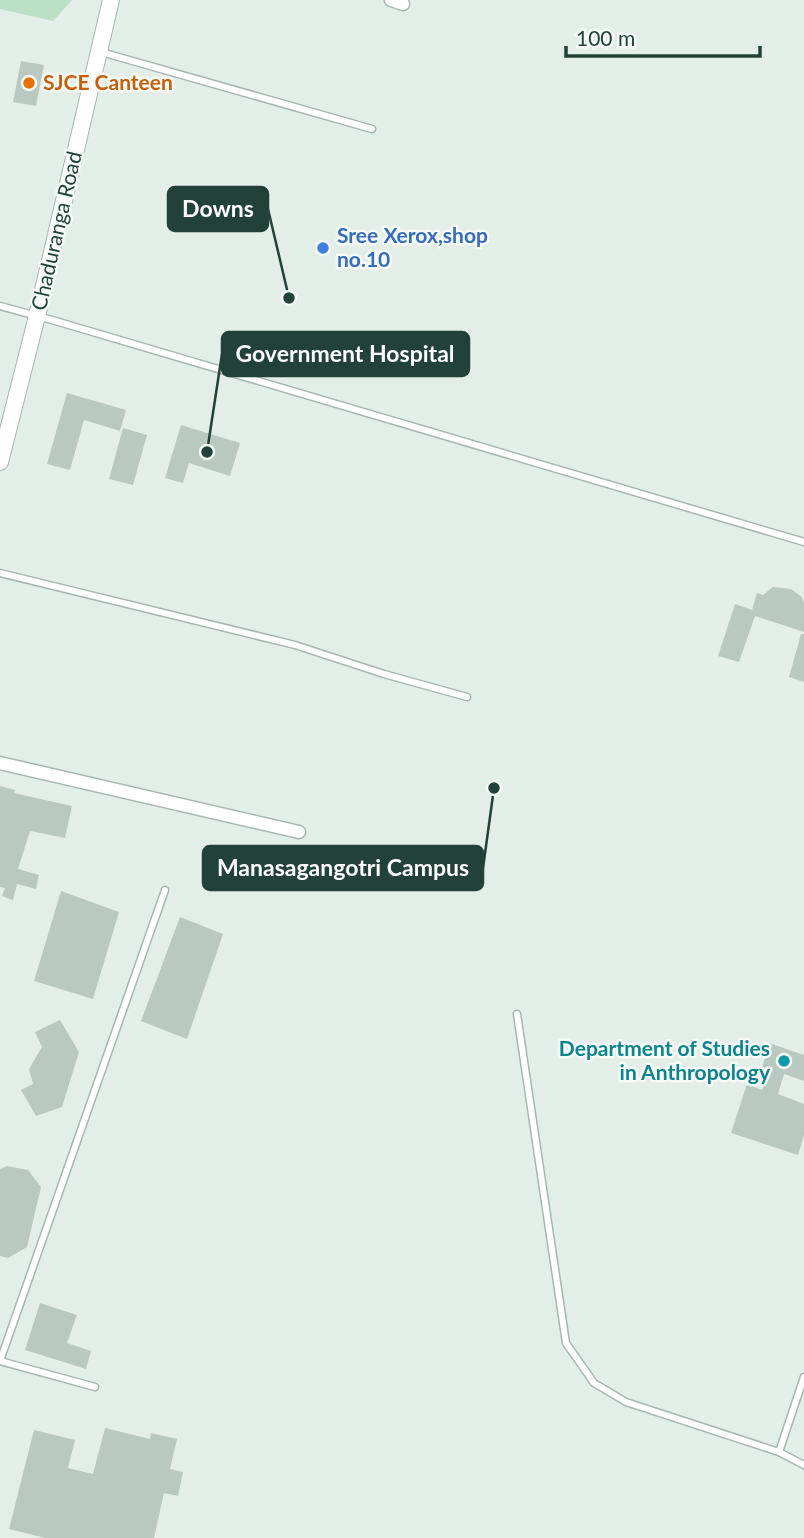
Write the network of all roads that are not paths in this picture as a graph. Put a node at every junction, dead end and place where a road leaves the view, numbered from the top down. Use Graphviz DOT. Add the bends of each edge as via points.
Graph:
graph roads {
  1 [pos="111,0"];
  2 [pos="100,52"];
  3 [pos="372,129"];
  4 [pos="0,306"];
  5 [pos="37,316"];
  6 [pos="0,462"];
  7 [pos="804,542"];
  8 [pos="0,573"];
  9 [pos="467,697"];
  10 [pos="0,763"];
  11 [pos="299,832"];
  12 [pos="165,890"];
  13 [pos="517,1014"];
  14 [pos="0,1361"];
  15 [pos="804,1377"];
  16 [pos="95,1387"];
  17 [pos="779,1452"];
  18 [pos="804,1465"];
  1 -- 2 [label="street, Chaduranga Road"];
  2 -- 3 [label="lane"];
  2 -- 5 [label="street, Chaduranga Road"];
  4 -- 5 [label="lane"];
  5 -- 6 [label="street, Chaduranga Road"];
  5 -- 7 [label="lane"];
  8 -- 9 [label="lane" via="295,645"];
  10 -- 11 [label="street"];
  12 -- 14 [label="lane"];
  13 -- 17 [label="lane" via="566,1343 594,1383 626,1402"];
  14 -- 16 [label="lane"];
  15 -- 17 [label="lane"];
  17 -- 18 [label="lane"];
}
